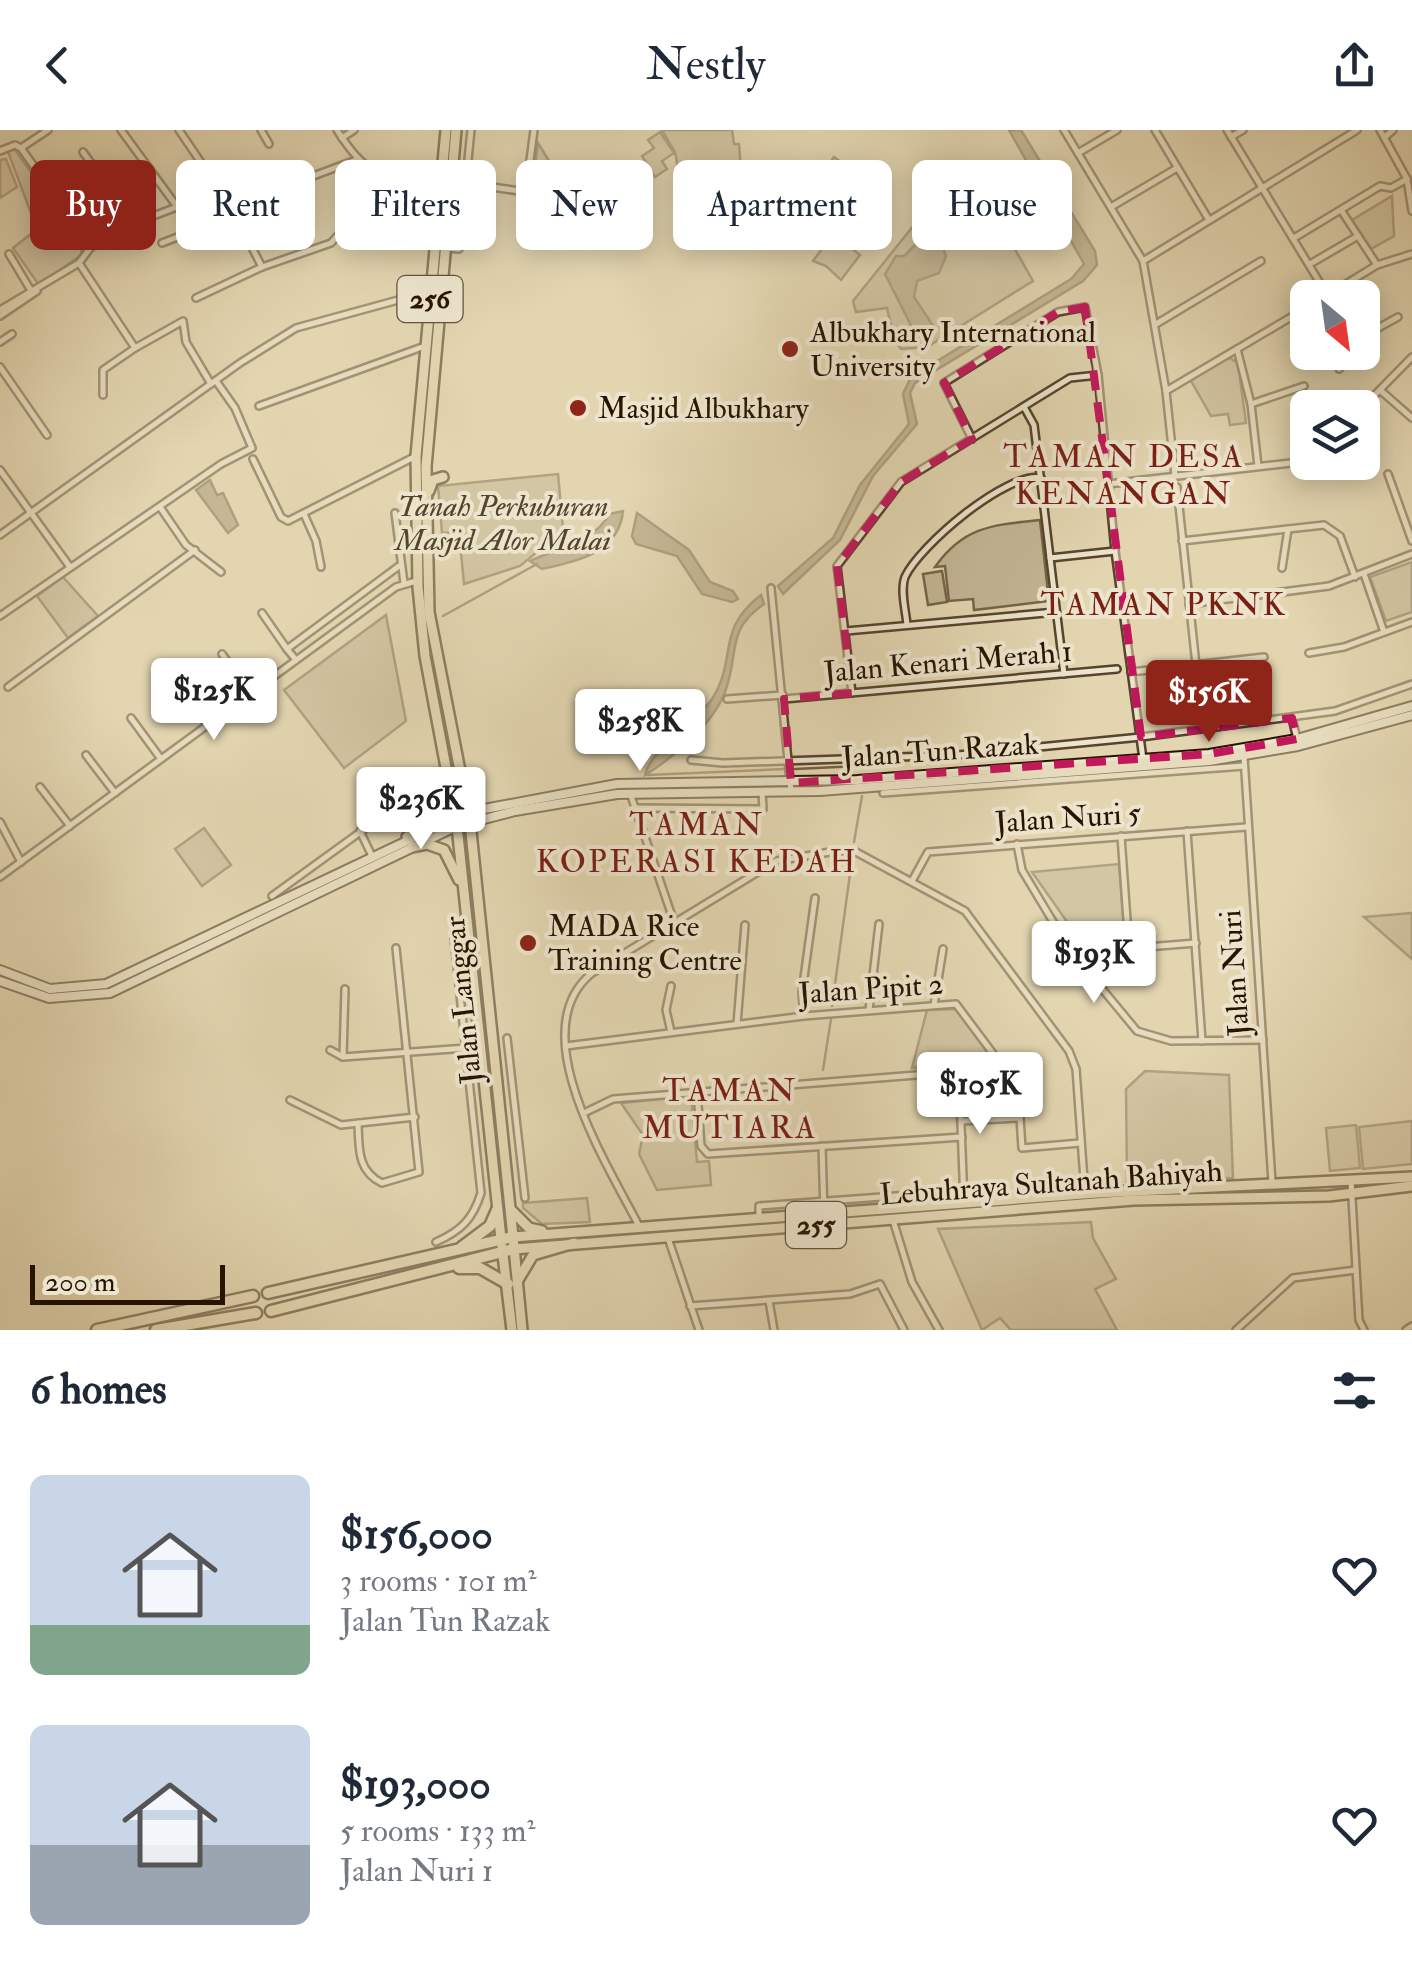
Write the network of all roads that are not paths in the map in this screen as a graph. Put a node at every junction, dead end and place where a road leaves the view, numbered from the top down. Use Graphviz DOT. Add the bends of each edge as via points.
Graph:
graph roads {
  1 [pos="48,130"];
  2 [pos="121,130"];
  3 [pos="179,130"];
  4 [pos="260,130"];
  5 [pos="337,130"];
  6 [pos="354,130"];
  7 [pos="446,130"];
  8 [pos="456,130"];
  9 [pos="471,130"];
  10 [pos="534,130"];
  11 [pos="1064,130"];
  12 [pos="1117,130"];
  13 [pos="1155,130"];
  14 [pos="1226,130"];
  15 [pos="1242,130"];
  16 [pos="1357,130"];
  17 [pos="1380,130"];
  18 [pos="1392,130"];
  19 [pos="1231,137"];
  20 [pos="1384,137"];
  21 [pos="342,138"];
  22 [pos="269,144"];
  23 [pos="21,148"];
  24 [pos="0,150"];
  25 [pos="83,152"];
  26 [pos="1078,153"];
  27 [pos="89,160"];
  28 [pos="200,160"];
  29 [pos="356,160"];
  30 [pos="443,160"];
  31 [pos="453,160"];
  32 [pos="467,160"];
  33 [pos="530,160"];
  34 [pos="30,161"];
  35 [pos="1177,168"];
  36 [pos="1407,180"];
  37 [pos="1263,188"];
  38 [pos="176,205"];
  39 [pos="1111,207"];
  40 [pos="1341,210"];
  41 [pos="1412,211"];
  42 [pos="1210,220"];
  43 [pos="1358,236"];
  44 [pos="176,238"];
  45 [pos="1294,238"];
  46 [pos="335,239"];
  47 [pos="162,243"];
  48 [pos="89,250"];
  49 [pos="253,250"];
  50 [pos="435,250"];
  51 [pos="446,250"];
  52 [pos="8,254"];
  53 [pos="1412,254"];
  54 [pos="1142,261"];
  55 [pos="1261,261"];
  56 [pos="79,263"];
  57 [pos="1310,264"];
  58 [pos="1377,266"];
  59 [pos="262,267"];
  60 [pos="1318,280"];
  61 [pos="1354,280"];
  62 [pos="33,290"];
  63 [pos="431,291"];
  64 [pos="196,298"];
  65 [pos="0,313"];
  66 [pos="1398,317"];
  67 [pos="1290,318"];
  68 [pos="1156,324"];
  69 [pos="1380,327"];
  70 [pos="12,334"];
  71 [pos="0,342"];
  72 [pos="426,345"];
  73 [pos="136,348"];
  74 [pos="1237,349"];
  75 [pos="1412,358"];
  76 [pos="0,367"];
  77 [pos="1098,375"];
  78 [pos="214,382"];
  79 [pos="1304,386"];
  80 [pos="1380,390"];
  81 [pos="1166,391"];
  82 [pos="102,395"];
  83 [pos="1252,404"];
  84 [pos="258,406"];
  85 [pos="1023,407"];
  86 [pos="1412,418"];
  87 [pos="47,434"];
  88 [pos="972,438"];
  89 [pos="416,456"];
  90 [pos="253,459"];
  91 [pos="1290,463"];
  92 [pos="1258,466"];
  93 [pos="0,470"];
  94 [pos="1388,474"];
  95 [pos="1175,476"];
  96 [pos="443,478"];
  97 [pos="1041,478"];
  98 [pos="1108,484"];
  99 [pos="1178,487"];
  100 [pos="159,506"];
  101 [pos="395,512"];
  102 [pos="30,514"];
  103 [pos="304,514"];
  104 [pos="425,518"];
  105 [pos="1288,529"];
  106 [pos="0,535"];
  107 [pos="1182,541"];
  108 [pos="1412,541"];
  109 [pos="195,550"];
  110 [pos="1114,550"];
  111 [pos="1412,554"];
  112 [pos="1050,558"];
  113 [pos="399,566"];
  114 [pos="70,567"];
  115 [pos="321,567"];
  116 [pos="1282,568"];
  117 [pos="221,572"];
  118 [pos="1364,574"];
  119 [pos="1355,577"];
  120 [pos="418,581"];
  121 [pos="404,583"];
  122 [pos="771,588"];
  123 [pos="1189,604"];
  124 [pos="1056,612"];
  125 [pos="262,613"];
  126 [pos="0,616"];
  127 [pos="1412,622"];
  128 [pos="906,625"];
  129 [pos="846,631"];
  130 [pos="1384,632"];
  131 [pos="287,648"];
  132 [pos="222,654"];
  133 [pos="1309,654"];
  134 [pos="1264,658"];
  135 [pos="296,660"];
  136 [pos="1196,665"];
  137 [pos="1117,670"];
  138 [pos="1131,672"];
  139 [pos="1064,674"];
  140 [pos="1412,684"];
  141 [pos="177,685"];
  142 [pos="8,687"];
  143 [pos="852,693"];
  144 [pos="250,694"];
  145 [pos="784,697"];
  146 [pos="727,699"];
  147 [pos="1412,706"];
  148 [pos="1412,715"];
  149 [pos="131,718"];
  150 [pos="1292,718"];
  151 [pos="208,725"];
  152 [pos="1141,737"];
  153 [pos="1297,739"];
  154 [pos="86,754"];
  155 [pos="161,759"];
  156 [pos="1143,759"];
  157 [pos="691,760"];
  158 [pos="789,761"];
  159 [pos="1244,761"];
  160 [pos="439,775"];
  161 [pos="40,786"];
  162 [pos="791,787"];
  163 [pos="450,788"];
  164 [pos="892,789"];
  165 [pos="762,792"];
  166 [pos="630,793"];
  167 [pos="114,794"];
  168 [pos="883,794"];
  169 [pos="634,808"];
  170 [pos="469,817"];
  171 [pos="456,821"];
  172 [pos="0,822"];
  173 [pos="70,826"];
  174 [pos="1246,826"];
  175 [pos="360,832"];
  176 [pos="1187,832"];
  177 [pos="1121,836"];
  178 [pos="410,842"];
  179 [pos="1017,844"];
  180 [pos="371,854"];
  181 [pos="21,862"];
  182 [pos="0,878"];
  183 [pos="912,881"];
  184 [pos="272,896"];
  185 [pos="465,896"];
  186 [pos="815,898"];
  187 [pos="674,922"];
  188 [pos="879,924"];
  189 [pos="744,925"];
  190 [pos="468,928"];
  191 [pos="1196,943"];
  192 [pos="396,948"];
  193 [pos="1129,948"];
  194 [pos="943,949"];
  195 [pos="0,970"];
  196 [pos="1090,973"];
  197 [pos="0,981"];
  198 [pos="671,986"];
  199 [pos="345,989"];
  200 [pos="934,1004"];
  201 [pos="869,1010"];
  202 [pos="804,1016"];
  203 [pos="737,1024"];
  204 [pos="671,1032"];
  205 [pos="1202,1040"];
  206 [pos="1263,1040"];
  207 [pos="481,1045"];
  208 [pos="566,1046"];
  209 [pos="330,1050"];
  210 [pos="410,1055"];
  211 [pos="342,1057"];
  212 [pos="1005,1068"];
  213 [pos="959,1072"];
  214 [pos="697,1091"];
  215 [pos="290,1100"];
  216 [pos="584,1113"];
  217 [pos="415,1117"];
  218 [pos="1020,1118"];
  219 [pos="962,1121"];
  220 [pos="358,1123"];
  221 [pos="962,1137"];
  222 [pos="1080,1143"];
  223 [pos="518,1144"];
  224 [pos="822,1145"];
  225 [pos="503,1146"];
  226 [pos="1412,1177"];
  227 [pos="1351,1181"];
  228 [pos="1272,1185"];
  229 [pos="1412,1186"];
  230 [pos="964,1191"];
  231 [pos="1085,1194"];
  232 [pos="1352,1194"];
  233 [pos="525,1198"];
  234 [pos="825,1200"];
  235 [pos="964,1204"];
  236 [pos="503,1209"];
  237 [pos="824,1213"];
  238 [pos="760,1218"];
  239 [pos="893,1218"];
  240 [pos="687,1223"];
  241 [pos="642,1226"];
  242 [pos="566,1232"];
  243 [pos="667,1238"];
  244 [pos="436,1242"];
  245 [pos="508,1244"];
  246 [pos="574,1244"];
  247 [pos="444,1262"];
  248 [pos="1356,1270"];
  249 [pos="513,1283"];
  250 [pos="268,1293"];
  251 [pos="253,1296"];
  252 [pos="770,1301"];
  253 [pos="690,1306"];
  254 [pos="271,1311"];
  255 [pos="256,1313"];
  256 [pos="1412,1326"];
  257 [pos="1360,1329"];
  258 [pos="97,1330"];
  259 [pos="156,1330"];
  260 [pos="512,1330"];
  261 [pos="522,1330"];
  262 [pos="699,1330"];
  263 [pos="774,1330"];
  264 [pos="904,1330"];
  265 [pos="939,1330"];
  266 [pos="1236,1330"];
  267 [pos="1406,1330"];
  1 -- 23 [label="street"];
  2 -- 38 [label="street"];
  3 -- 28 [label="street"];
  4 -- 22 [label="street"];
  5 -- 21 [label="street"];
  6 -- 21 [label="street"];
  7 -- 30 [label="main road, Jalan Langgar / 256"];
  8 -- 31 [label="main road, Jalan Langgar / 256"];
  9 -- 32 [label="street"];
  10 -- 33 [label="street"];
  11 -- 26 [label="street"];
  12 -- 26 [label="street"];
  13 -- 35 [label="street"];
  14 -- 19 [label="street"];
  15 -- 19 [label="street"];
  16 -- 37 [label="street"];
  17 -- 20 [label="street"];
  18 -- 20 [label="street"];
  19 -- 37 [label="street"];
  20 -- 36 [label="street"];
  21 -- 29 [label="street"];
  23 -- 24 [label="street"];
  23 -- 34 [label="street"];
  25 -- 27 [label="street"];
  26 -- 39 [label="street"];
  35 -- 39 [label="street"];
  35 -- 42 [label="street"];
  36 -- 40 [label="street" via="1380,186"];
  36 -- 41 [label="street"];
  37 -- 42 [label="street"];
  37 -- 45 [label="street"];
  39 -- 54 [label="street"];
  40 -- 43 [label="street"];
  40 -- 45 [label="street"];
  42 -- 54 [label="street"];
  43 -- 57 [label="street"];
  43 -- 58 [label="street"];
  44 -- 47 [label="street"];
  45 -- 57 [label="street"];
  46 -- 59 [label="street"];
  48 -- 56 [label="street"];
  49 -- 59 [label="street"];
  50 -- 63 [label="main road, Jalan Langgar / 256"];
  51 -- 104 [label="main road, Jalan Langgar / 256"];
  52 -- 62 [label="street"];
  53 -- 58 [label="street"];
  54 -- 68 [label="street"];
  55 -- 68 [label="street"];
  56 -- 62 [label="street"];
  56 -- 73 [label="street"];
  57 -- 60 [label="street"];
  58 -- 61 [label="street"];
  59 -- 64 [label="street"];
  62 -- 65 [label="street"];
  63 -- 72 [label="main road, Jalan Langgar / 256"];
  63 -- 78 [label="street" via="296,328"];
  66 -- 69 [label="street"];
  67 -- 74 [label="street"];
  68 -- 81 [label="street"];
  70 -- 71 [label="street"];
  72 -- 84 [label="street"];
  72 -- 89 [label="main road, Jalan Langgar / 256"];
  73 -- 78 [label="street" via="182,321 186,342"];
  73 -- 82 [label="street" via="103,370"];
  74 -- 81 [label="street"];
  74 -- 83 [label="street"];
  75 -- 80 [label="street"];
  76 -- 87 [label="street"];
  77 -- 85 [label="street" via="1074,376"];
  77 -- 88 [label="street" via="1085,307 1058,312 944,383"];
  77 -- 98 [label="street"];
  78 -- 100 [label="street" via="235,408 252,448"];
  78 -- 102 [label="street"];
  79 -- 83 [label="street"];
  80 -- 86 [label="street"];
  81 -- 95 [label="street"];
  83 -- 92 [label="street"];
  85 -- 88 [label="street"];
  85 -- 97 [label="street" via="1034,425"];
  88 -- 129 [label="street" via="901,482 837,566"];
  89 -- 103 [label="street"];
  89 -- 120 [label="main road, Jalan Langgar / 256"];
  90 -- 103 [label="street" via="283,520"];
  91 -- 92 [label="street"];
  92 -- 95 [label="street"];
  93 -- 102 [label="street"];
  94 -- 108 [label="street"];
  95 -- 98 [label="street"];
  96 -- 104 [label="main road" via="430,483"];
  97 -- 112 [label="street"];
  97 -- 128 [label="street" via="1020,481 942,529 905,577"];
  98 -- 110 [label="street"];
  99 -- 107 [label="street"];
  100 -- 109 [label="street"];
  100 -- 114 [label="street"];
  101 -- 113 [label="street"];
  102 -- 106 [label="street"];
  102 -- 114 [label="street"];
  103 -- 115 [label="street"];
  104 -- 170 [label="main road, Jalan Langgar / 256" via="434,654"];
  105 -- 107 [label="street"];
  105 -- 116 [label="street"];
  105 -- 119 [label="street" via="1324,525 1335,531"];
  107 -- 123 [label="street"];
  109 -- 117 [label="street"];
  109 -- 142 [label="street"];
  110 -- 112 [label="street"];
  110 -- 138 [label="street"];
  111 -- 118 [label="street"];
  112 -- 124 [label="street"];
  113 -- 121 [label="street"];
  113 -- 131 [label="street"];
  114 -- 126 [label="street"];
  118 -- 119 [label="street"];
  118 -- 130 [label="street"];
  119 -- 123 [label="street"];
  120 -- 121 [label="street"];
  120 -- 163 [label="main road, Jalan Langgar / 256"];
  121 -- 135 [label="street"];
  122 -- 145 [label="street"];
  123 -- 136 [label="street"];
  124 -- 128 [label="street"];
  124 -- 139 [label="street"];
  125 -- 131 [label="street"];
  127 -- 130 [label="street"];
  128 -- 129 [label="street"];
  129 -- 143 [label="street"];
  130 -- 133 [label="street"];
  131 -- 135 [label="street"];
  132 -- 144 [label="street"];
  134 -- 136 [label="street"];
  135 -- 144 [label="street"];
  136 -- 138 [label="street"];
  137 -- 139 [label="street, Jalan Kenari Merah 1"];
  138 -- 152 [label="street"];
  139 -- 143 [label="street, Jalan Kenari Merah 1"];
  140 -- 150 [label="street"];
  141 -- 151 [label="street"];
  143 -- 145 [label="street, Jalan Kenari Merah 1"];
  144 -- 151 [label="street"];
  145 -- 146 [label="street, Jalan Kenari Merah 1"];
  145 -- 158 [label="street"];
  147 -- 153 [label="main road, Jalan Tun Razak"];
  148 -- 159 [label="main road, Jalan Tun Razak"];
  149 -- 155 [label="street"];
  150 -- 152 [label="street"];
  150 -- 153 [label="street"];
  151 -- 155 [label="street"];
  152 -- 156 [label="street"];
  152 -- 158 [label="street"];
  153 -- 156 [label="main road, Jalan Tun Razak"];
  154 -- 167 [label="street"];
  155 -- 167 [label="street"];
  156 -- 162 [label="main road, Jalan Tun Razak"];
  157 -- 158 [label="street"];
  158 -- 162 [label="street"];
  159 -- 164 [label="main road, Jalan Tun Razak"];
  159 -- 174 [label="street, Jalan Nuri"];
  160 -- 175 [label="street"];
  161 -- 173 [label="street"];
  162 -- 164 [label="main road, Jalan Tun Razak"];
  162 -- 165 [label="main road, Jalan Tun Razak"];
  162 -- 170 [label="main road, Jalan Tun Razak" via="618,784"];
  163 -- 171 [label="main road, Jalan Langgar / 256"];
  163 -- 178 [label="main road"];
  164 -- 168 [label="street"];
  165 -- 166 [label="main road, Jalan Tun Razak"];
  165 -- 169 [label="street" via="763,808"];
  166 -- 169 [label="street"];
  166 -- 170 [label="main road, Jalan Tun Razak"];
  167 -- 173 [label="street"];
  169 -- 187 [label="street"];
  170 -- 171 [label="main road"];
  170 -- 207 [label="main road, Jalan Langgar / 256"];
  171 -- 178 [label="main road"];
  171 -- 185 [label="main road, Jalan Langgar / 256"];
  172 -- 181 [label="street"];
  173 -- 181 [label="street"];
  174 -- 176 [label="street, Jalan Nuri 5"];
  174 -- 206 [label="street, Jalan Nuri"];
  175 -- 180 [label="street"];
  175 -- 184 [label="street"];
  176 -- 177 [label="street, Jalan Nuri 5"];
  176 -- 191 [label="street"];
  177 -- 179 [label="street, Jalan Nuri 5"];
  177 -- 193 [label="street"];
  178 -- 180 [label="main road"];
  178 -- 185 [label="main road" via="444,850"];
  178 -- 197 [label="main road" via="110,993 49,998"];
  179 -- 183 [label="street, Jalan Nuri 5" via="928,852"];
  179 -- 196 [label="street" via="1022,870"];
  180 -- 195 [label="main road" via="106,984 50,988"];
  181 -- 182 [label="street"];
  183 -- 187 [label="street" via="849,851 792,855"];
  183 -- 222 [label="street" via="965,911 1069,1051"];
  185 -- 190 [label="main road, Jalan Langgar / 256"];
  186 -- 202 [label="street"];
  187 -- 208 [label="street" via="580,985 568,1009"];
  188 -- 201 [label="street"];
  189 -- 203 [label="street"];
  190 -- 207 [label="main road, Jalan Langgar / 256"];
  190 -- 207 [label="street" via="454,935"];
  191 -- 193 [label="street"];
  191 -- 205 [label="street"];
  192 -- 210 [label="street"];
  193 -- 196 [label="street"];
  194 -- 200 [label="street"];
  196 -- 205 [label="street" via="1144,1035"];
  198 -- 204 [label="street"];
  199 -- 211 [label="street"];
  200 -- 201 [label="street, Jalan Pipit 2"];
  200 -- 212 [label="street, Jalan Pipit 2" via="962,1008"];
  201 -- 202 [label="street, Jalan Pipit 2"];
  202 -- 203 [label="street, Jalan Pipit 2"];
  203 -- 204 [label="street, Jalan Pipit 2"];
  204 -- 208 [label="street, Jalan Pipit 2"];
  205 -- 206 [label="street"];
  206 -- 228 [label="street, Jalan Nuri"];
  207 -- 210 [label="street"];
  207 -- 223 [label="street" via="507,1042"];
  207 -- 225 [label="main road, Jalan Langgar / 256"];
  207 -- 236 [label="main road, Jalan Langgar / 256"];
  207 -- 244 [label="street" via="481,1193 463,1227"];
  208 -- 216 [label="street"];
  209 -- 211 [label="street"];
  210 -- 211 [label="street"];
  210 -- 217 [label="street"];
  212 -- 213 [label="street"];
  212 -- 218 [label="street, Jalan Pipit 2" via="1018,1087"];
  213 -- 214 [label="street"];
  213 -- 219 [label="street"];
  214 -- 216 [label="street" via="613,1099"];
  214 -- 224 [label="street" via="701,1146 708,1154"];
  215 -- 220 [label="street" via="328,1121"];
  216 -- 241 [label="street"];
  217 -- 220 [label="street"];
  217 -- 220 [label="street" via="419,1172 382,1182 363,1167"];
  218 -- 219 [label="street"];
  218 -- 222 [label="street, Jalan Pipit 2" via="1022,1148"];
  219 -- 221 [label="street"];
  221 -- 224 [label="street"];
  221 -- 230 [label="street"];
  222 -- 231 [label="street"];
  223 -- 225 [label="street"];
  223 -- 233 [label="street"];
  224 -- 234 [label="street"];
  225 -- 236 [label="main road, Jalan Langgar / 256"];
  226 -- 227 [label="main road, Lebuhraya Sultanah Bahiyah / 255"];
  227 -- 228 [label="main road, Lebuhraya Sultanah Bahiyah / 255"];
  227 -- 232 [label="street"];
  228 -- 231 [label="main road, Lebuhraya Sultanah Bahiyah / 255"];
  229 -- 232 [label="main road, Lebuhraya Sultanah Bahiyah / 255"];
  230 -- 234 [label="street"];
  230 -- 235 [label="street"];
  231 -- 235 [label="main road, Lebuhraya Sultanah Bahiyah / 255"];
  232 -- 239 [label="main road, Lebuhraya Sultanah Bahiyah / 255" via="1134,1200"];
  232 -- 248 [label="street"];
  234 -- 237 [label="street"];
  234 -- 238 [label="street" via="759,1206"];
  235 -- 237 [label="main road, Lebuhraya Sultanah Bahiyah / 255"];
  236 -- 242 [label="main road" via="534,1230"];
  236 -- 245 [label="main road, Jalan Langgar / 256"];
  236 -- 247 [label="highway"];
  237 -- 238 [label="main road, Lebuhraya Sultanah Bahiyah / 255"];
  238 -- 240 [label="main road, Lebuhraya Sultanah Bahiyah / 255"];
  239 -- 243 [label="main road, Lebuhraya Sultanah Bahiyah / 255"];
  239 -- 265 [label="street" via="912,1282"];
  240 -- 241 [label="main road, Lebuhraya Sultanah Bahiyah / 255"];
  240 -- 243 [label="main road"];
  241 -- 242 [label="main road, Lebuhraya Sultanah Bahiyah / 255"];
  241 -- 243 [label="main road"];
  242 -- 245 [label="main road, Lebuhraya Sultanah Bahiyah / 255"];
  243 -- 246 [label="main road, Lebuhraya Sultanah Bahiyah / 255"];
  243 -- 253 [label="street"];
  245 -- 246 [label="main road, Lebuhraya Sultanah Bahiyah / 255"];
  245 -- 247 [label="highway"];
  245 -- 249 [label="main road, Jalan Langgar / 256"];
  246 -- 249 [label="main road" via="533,1254"];
  247 -- 249 [label="highway"];
  247 -- 250 [label="highway"];
  247 -- 254 [label="highway"];
  248 -- 257 [label="street"];
  248 -- 266 [label="street" via="1293,1278"];
  249 -- 260 [label="main road, Jalan Langgar / 256"];
  249 -- 261 [label="main road, Jalan Langgar / 256"];
  251 -- 258 [label="highway"];
  252 -- 253 [label="street"];
  252 -- 263 [label="street"];
  252 -- 264 [label="street" via="850,1294 880,1284"];
  253 -- 262 [label="street"];
  255 -- 259 [label="highway"];
  256 -- 267 [label="street"];
}
